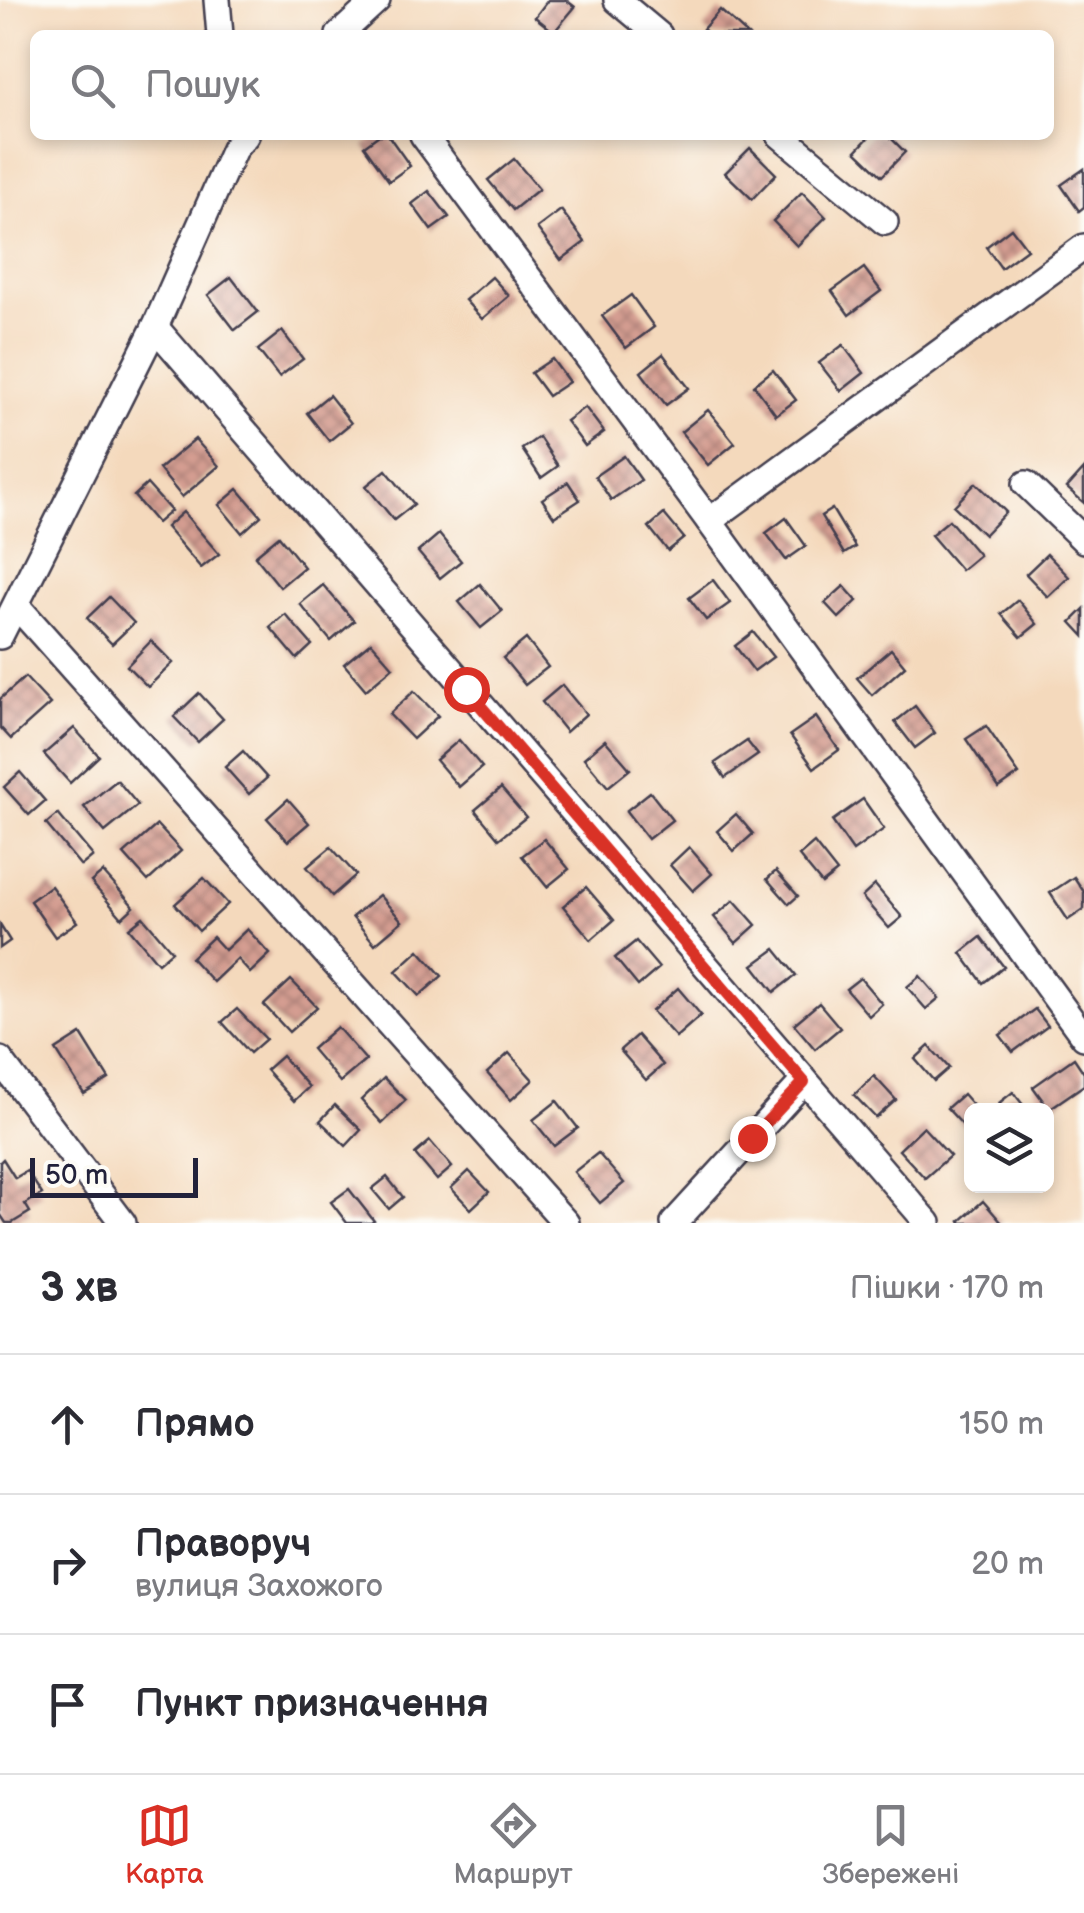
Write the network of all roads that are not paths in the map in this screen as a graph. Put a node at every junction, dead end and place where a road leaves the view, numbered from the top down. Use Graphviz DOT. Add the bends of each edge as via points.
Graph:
graph roads {
  1 [pos="216,0"];
  2 [pos="376,0"];
  3 [pos="617,0"];
  4 [pos="219,30"];
  5 [pos="347,30"];
  6 [pos="653,30"];
  7 [pos="219,140"];
  8 [pos="242,140"];
  9 [pos="426,140"];
  10 [pos="786,140"];
  11 [pos="214,194"];
  12 [pos="885,222"];
  13 [pos="1084,247"];
  14 [pos="155,327"];
  15 [pos="1026,484"];
  16 [pos="709,521"];
  17 [pos="1084,540"];
  18 [pos="17,606"];
  19 [pos="0,636"];
  20 [pos="1084,1037"];
  21 [pos="0,1060"];
  22 [pos="804,1082"];
  23 [pos="122,1223"];
  24 [pos="566,1223"];
  25 [pos="674,1223"];
  26 [pos="928,1223"];
  1 -- 4 [label="street"];
  2 -- 5 [label="street"];
  3 -- 6 [label="street"];
  7 -- 11 [label="street"];
  8 -- 11 [label="street"];
  9 -- 16 [label="street"];
  10 -- 12 [label="street"];
  11 -- 14 [label="street"];
  13 -- 16 [label="street"];
  14 -- 18 [label="street"];
  14 -- 22 [label="street"];
  15 -- 17 [label="street"];
  16 -- 20 [label="street"];
  18 -- 19 [label="street"];
  18 -- 24 [label="street"];
  21 -- 23 [label="street"];
  22 -- 25 [label="street"];
  22 -- 26 [label="street"];
}
